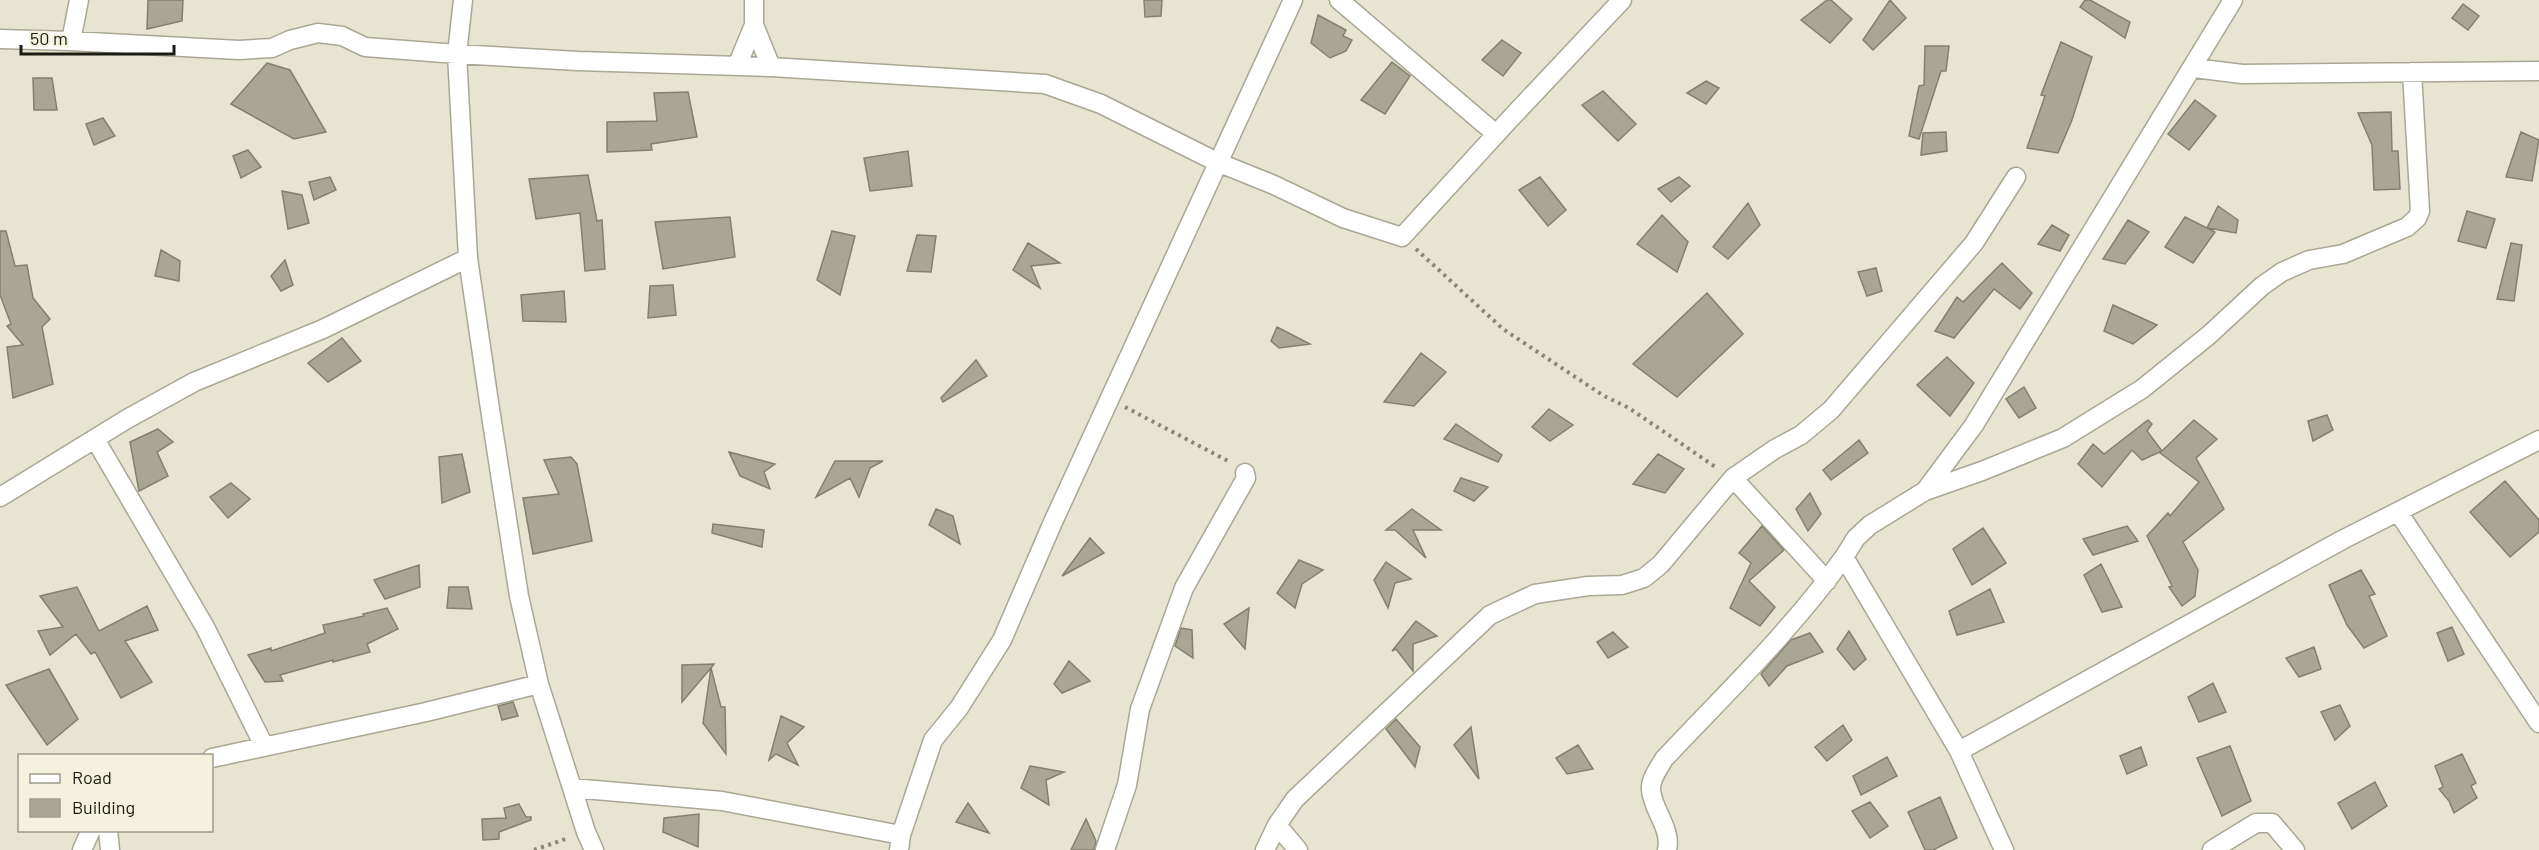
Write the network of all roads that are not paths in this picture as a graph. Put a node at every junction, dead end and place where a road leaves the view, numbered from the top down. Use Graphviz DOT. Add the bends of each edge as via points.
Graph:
graph roads {
  1 [pos="79,0"];
  2 [pos="463,0"];
  3 [pos="754,0"];
  4 [pos="1293,0"];
  5 [pos="1339,0"];
  6 [pos="1622,0"];
  7 [pos="2234,0"];
  8 [pos="754,26"];
  9 [pos="0,39"];
  10 [pos="71,41"];
  11 [pos="457,54"];
  12 [pos="737,66"];
  13 [pos="771,67"];
  14 [pos="2194,68"];
  15 [pos="2537,68"];
  16 [pos="2412,72"];
  17 [pos="1496,134"];
  18 [pos="1217,162"];
  19 [pos="2016,177"];
  20 [pos="468,258"];
  21 [pos="95,439"];
  22 [pos="2539,440"];
  23 [pos="1245,472"];
  24 [pos="1733,478"];
  25 [pos="1925,490"];
  26 [pos="0,497"];
  27 [pos="2398,512"];
  28 [pos="1844,557"];
  29 [pos="1827,581"];
  30 [pos="538,684"];
  31 [pos="2539,723"];
  32 [pos="264,746"];
  33 [pos="1959,751"];
  34 [pos="213,758"];
  35 [pos="572,788"];
  36 [pos="1277,825"];
  37 [pos="91,832"];
  38 [pos="108,832"];
  39 [pos="900,842"];
  40 [pos="2001,849"];
  41 [pos="82,850"];
  42 [pos="110,850"];
  43 [pos="594,850"];
  44 [pos="1105,850"];
  45 [pos="1264,850"];
  46 [pos="1298,850"];
  47 [pos="1667,850"];
  48 [pos="2212,850"];
  49 [pos="2295,850"];
  1 -- 10 [label="street"];
  2 -- 11 [label="street"];
  3 -- 8 [label="street"];
  4 -- 18 [label="street"];
  5 -- 17 [label="street"];
  6 -- 17 [label="street"];
  7 -- 14 [label="street"];
  8 -- 12 [label="street"];
  8 -- 13 [label="street"];
  9 -- 10 [label="street"];
  10 -- 11 [label="street" via="239,50 272,48 318,33 342,36 365,47"];
  11 -- 12 [label="street"];
  11 -- 20 [label="street"];
  12 -- 13 [label="street"];
  13 -- 18 [label="street" via="1045,84 1101,104"];
  14 -- 16 [label="street" via="2242,74"];
  14 -- 25 [label="street" via="1974,425"];
  15 -- 16 [label="street"];
  16 -- 25 [label="street" via="2420,211 2408,227 2343,254 2295,265 2262,286 2142,389 2063,438"];
  17 -- 18 [label="street" via="1402,237 1344,218"];
  18 -- 39 [label="street" via="1002,640 959,708 933,740"];
  19 -- 24 [label="street" via="1974,243 1831,410 1801,435"];
  20 -- 21 [label="street" via="323,329 194,382"];
  20 -- 30 [label="street" via="519,596"];
  21 -- 26 [label="street"];
  21 -- 32 [label="street" via="205,627"];
  22 -- 27 [label="street"];
  23 -- 44 [label="street" via="1246,478 1184,588 1140,709 1127,785"];
  24 -- 29 [label="street"];
  24 -- 36 [label="street" via="1661,564 1644,578 1622,585 1535,594 1490,615 1295,799"];
  25 -- 28 [label="street" via="1870,525"];
  27 -- 31 [label="street"];
  27 -- 33 [label="street"];
  28 -- 29 [label="street"];
  28 -- 33 [label="street"];
  29 -- 47 [label="street" via="1664,759 1653,777 1651,790 1668,837"];
  30 -- 32 [label="street"];
  30 -- 35 [label="street"];
  32 -- 34 [label="street"];
  33 -- 40 [label="street"];
  35 -- 39 [label="street" via="722,801"];
  35 -- 43 [label="street"];
  36 -- 45 [label="street"];
  36 -- 46 [label="street"];
  37 -- 41 [label="street"];
  38 -- 42 [label="street"];
  48 -- 49 [label="street" via="2256,823 2272,823"];
}
